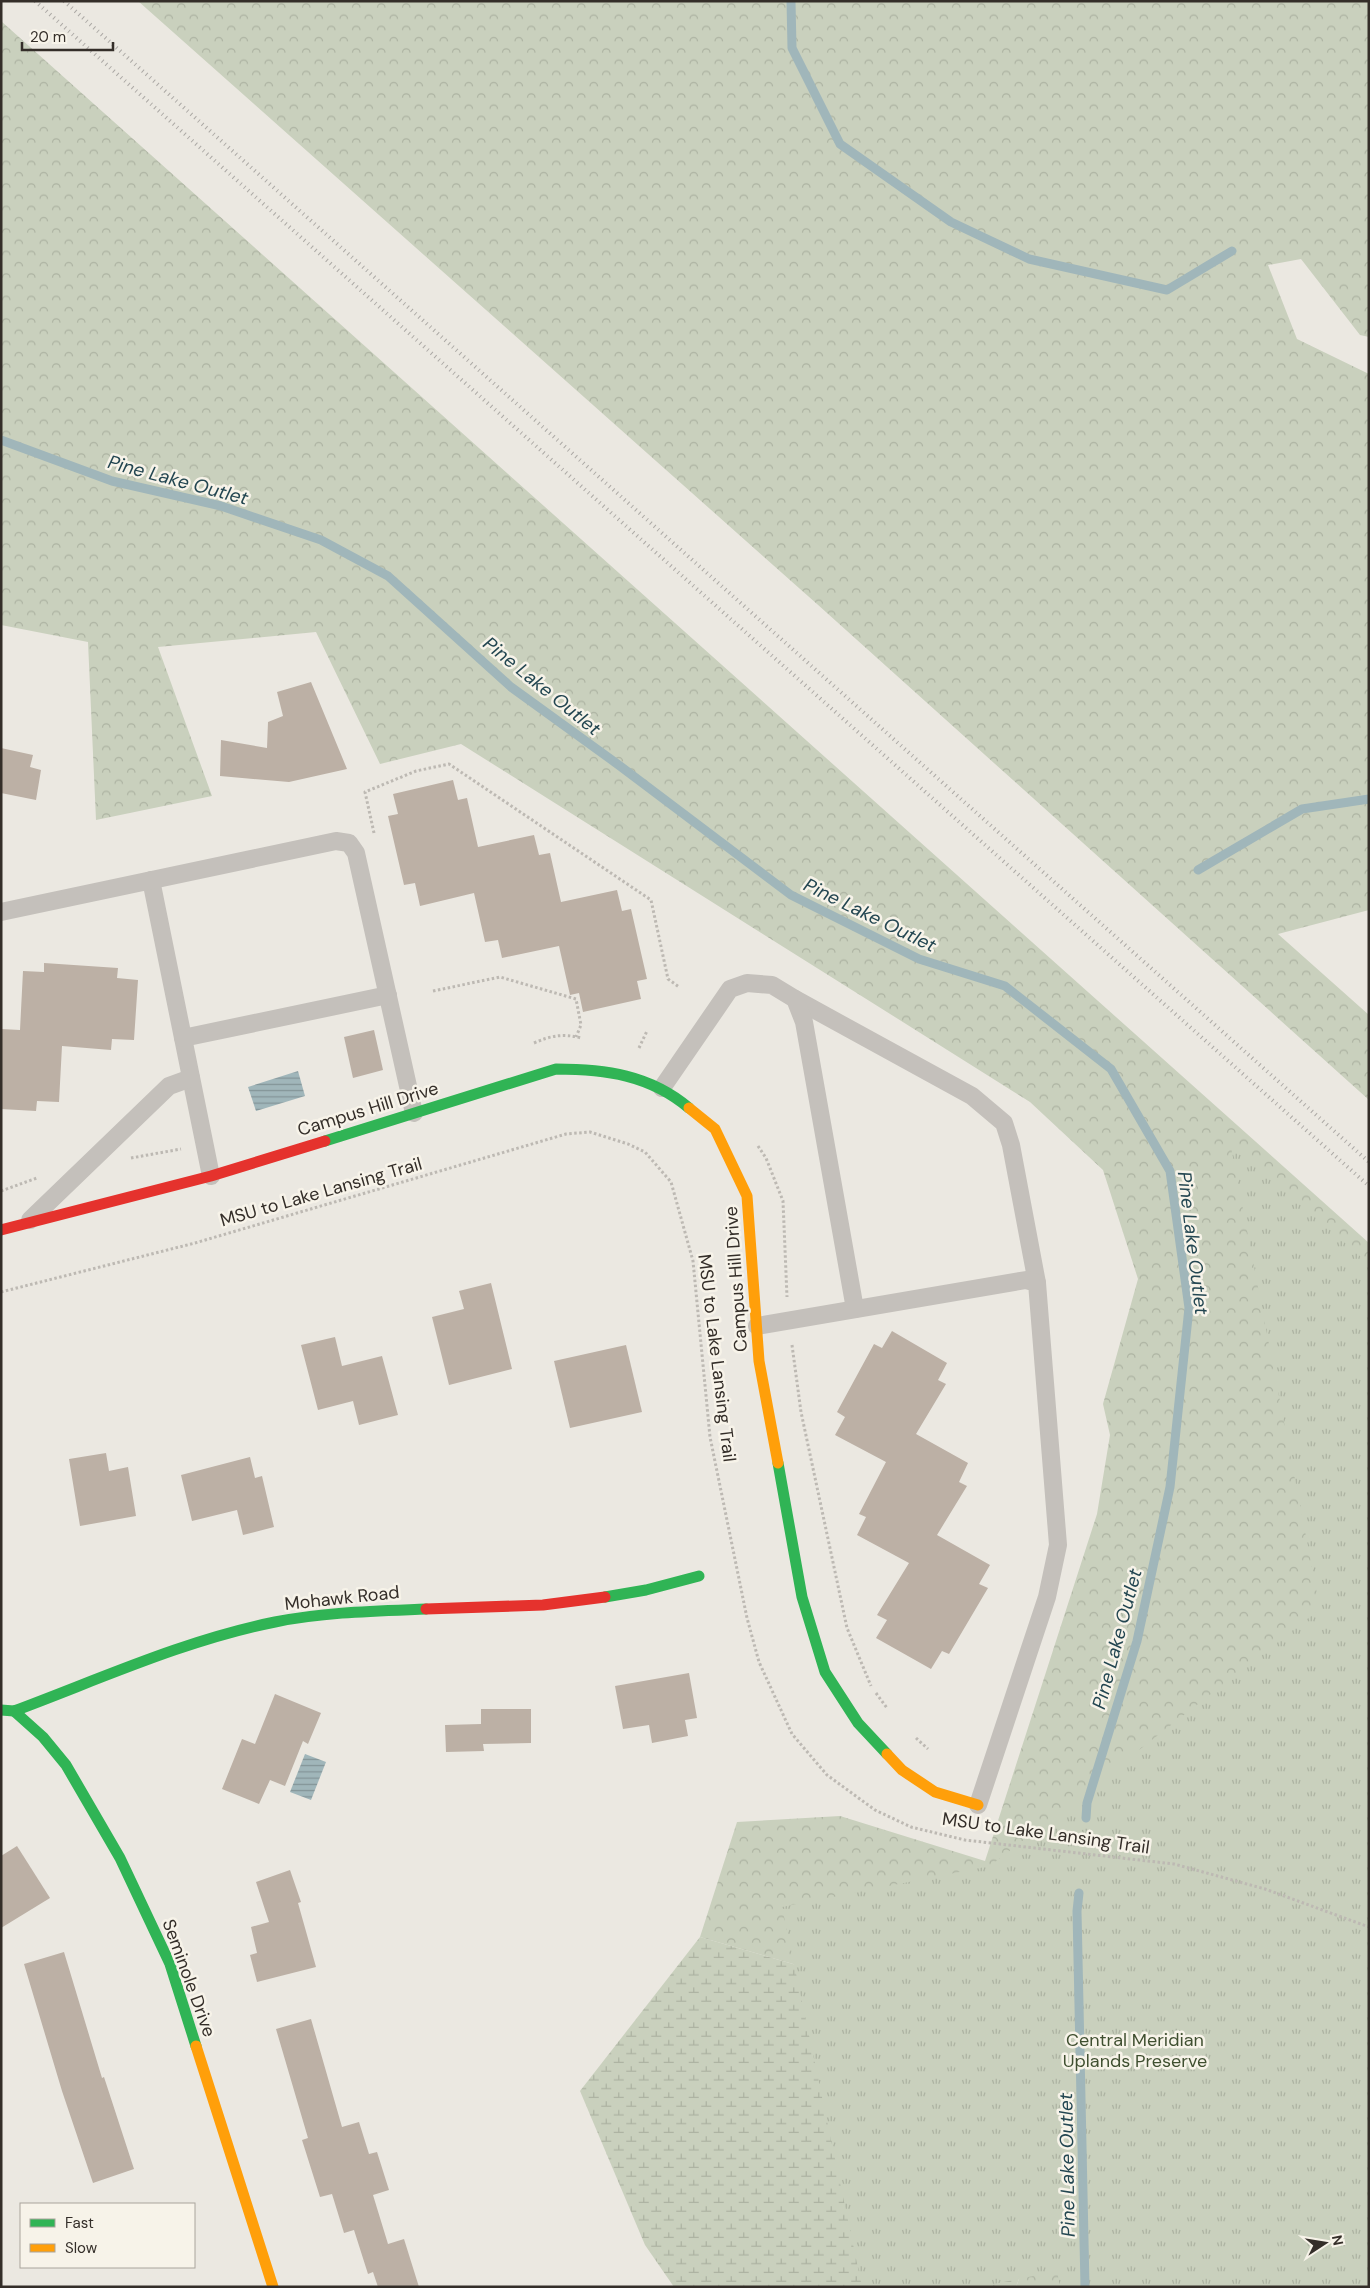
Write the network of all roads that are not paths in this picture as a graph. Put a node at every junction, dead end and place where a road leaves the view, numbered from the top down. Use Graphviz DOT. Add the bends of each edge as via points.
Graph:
graph roads {
  1 [pos="151,880"];
  2 [pos="1,912"];
  3 [pos="388,995"];
  4 [pos="795,999"];
  5 [pos="183,1038"];
  6 [pos="191,1078"];
  7 [pos="662,1088"];
  8 [pos="414,1113"];
  9 [pos="211,1176"];
  10 [pos="27,1223"];
  11 [pos="1,1230"];
  12 [pos="1037,1283"];
  13 [pos="855,1309"];
  14 [pos="757,1326"];
  15 [pos="699,1576"];
  16 [pos="1,1710"];
  17 [pos="14,1711"];
  18 [pos="969,1803"];
  19 [pos="272,2287"];
  1 -- 2 [label="lane"];
  1 -- 3 [label="lane" via="336,841 348,843 356,853"];
  1 -- 5 [label="lane"];
  3 -- 5 [label="lane"];
  3 -- 8 [label="lane"];
  4 -- 7 [label="lane" via="772,985 747,983 730,988"];
  4 -- 12 [label="lane" via="972,1096 1004,1123"];
  4 -- 13 [label="lane" via="804,1022"];
  5 -- 6 [label="lane"];
  6 -- 9 [label="lane"];
  6 -- 10 [label="lane" via="168,1086"];
  7 -- 8 [label="street, Campus Hill Drive" via="611,1071 556,1069"];
  7 -- 14 [label="street, Campus Hill Drive" via="715,1129 747,1196"];
  8 -- 9 [label="street, Campus Hill Drive"];
  9 -- 10 [label="street, Campus Hill Drive"];
  10 -- 11 [label="street, Campus Hill Drive"];
  12 -- 13 [label="lane" via="1026,1280"];
  12 -- 18 [label="lane" via="1058,1545 1047,1597"];
  13 -- 14 [label="lane"];
  14 -- 18 [label="street, Campus Hill Drive" via="759,1361 802,1597 825,1672 858,1723 902,1770 935,1792"];
  15 -- 17 [label="street, Mohawk Road" via="591,1600 543,1605 372,1610 276,1622 183,1647"];
  16 -- 17 [label="street, Mohawk Road"];
  17 -- 19 [label="street, Seminole Drive" via="43,1737 66,1765 146,1910 170,1964"];
}
